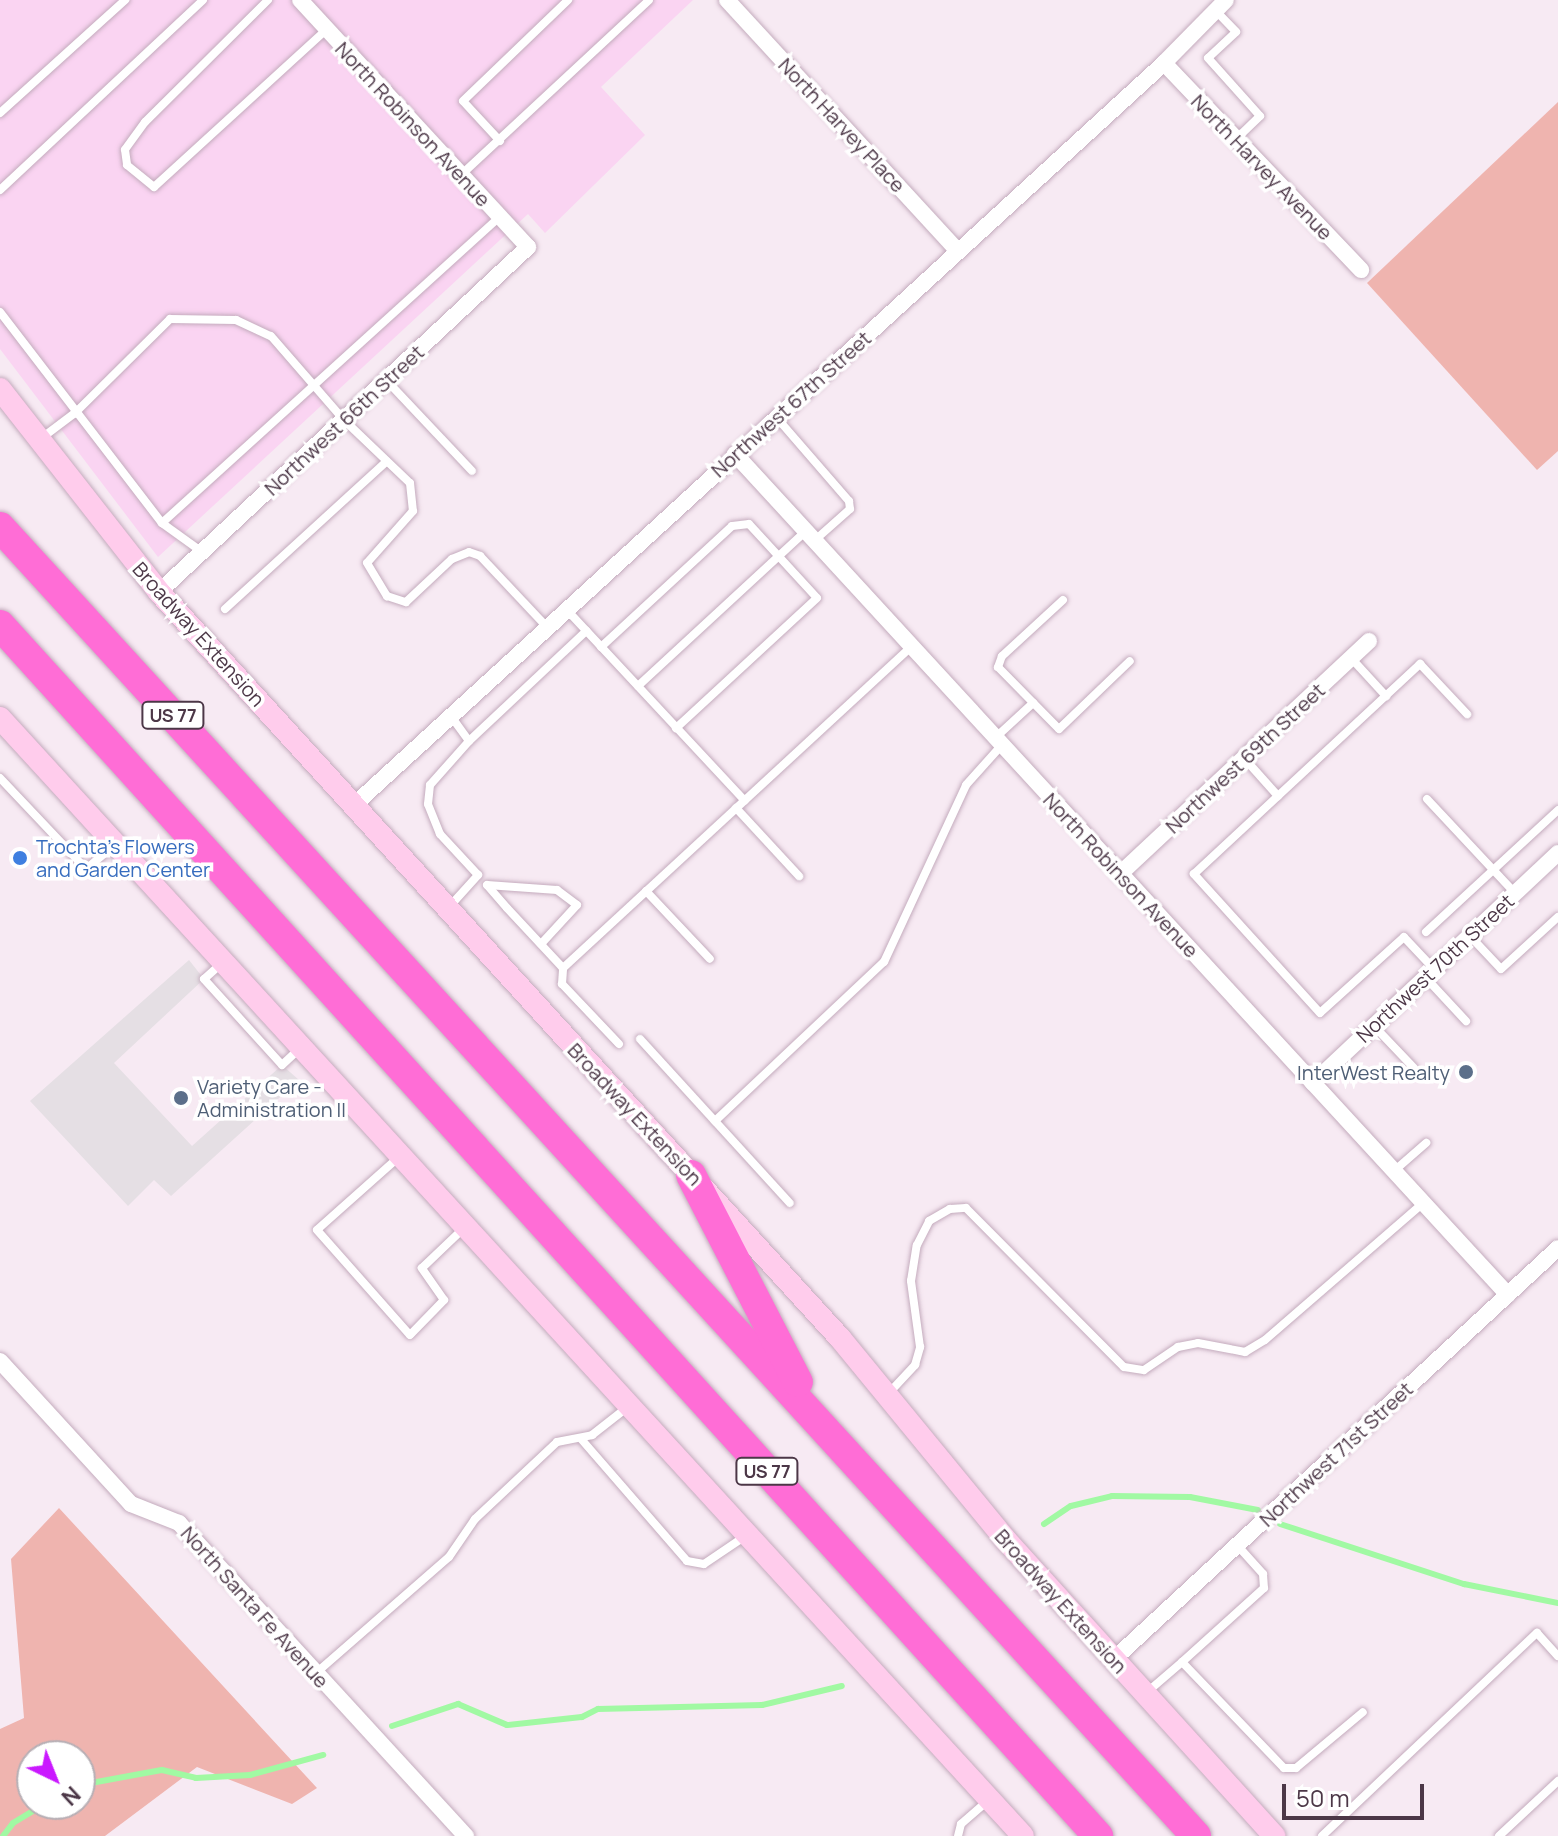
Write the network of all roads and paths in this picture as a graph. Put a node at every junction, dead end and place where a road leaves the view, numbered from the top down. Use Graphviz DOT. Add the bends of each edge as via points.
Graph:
graph roads {
  1 [pos="125,0"];
  2 [pos="203,0"];
  3 [pos="268,0"];
  4 [pos="300,0"];
  5 [pos="568,0"];
  6 [pos="649,0"];
  7 [pos="727,0"];
  8 [pos="1221,5"];
  9 [pos="326,30"];
  10 [pos="1164,63"];
  11 [pos="0,113"];
  12 [pos="1235,139"];
  13 [pos="500,141"];
  14 [pos="461,175"];
  15 [pos="0,190"];
  16 [pos="500,217"];
  17 [pos="528,247"];
  18 [pos="957,250"];
  19 [pos="1361,270"];
  20 [pos="0,312"];
  21 [pos="386,380"];
  22 [pos="313,384"];
  23 [pos="0,389"];
  24 [pos="74,414"];
  25 [pos="776,418"];
  26 [pos="344,420"];
  27 [pos="39,440"];
  28 [pos="735,454"];
  29 [pos="387,461"];
  30 [pos="472,471"];
  31 [pos="0,506"];
  32 [pos="162,523"];
  33 [pos="0,527"];
  34 [pos="810,537"];
  35 [pos="202,553"];
  36 [pos="779,556"];
  37 [pos="159,592"];
  38 [pos="1063,600"];
  39 [pos="225,609"];
  40 [pos="566,609"];
  41 [pos="79,611"];
  42 [pos="0,625"];
  43 [pos="547,627"];
  44 [pos="586,631"];
  45 [pos="1369,641"];
  46 [pos="601,647"];
  47 [pos="910,648"];
  48 [pos="1351,658"];
  49 [pos="1130,661"];
  50 [pos="638,686"];
  51 [pos="1386,696"];
  52 [pos="1033,703"];
  53 [pos="1467,714"];
  54 [pos="451,715"];
  55 [pos="676,728"];
  56 [pos="4,729"];
  57 [pos="469,741"];
  58 [pos="998,742"];
  59 [pos="1244,758"];
  60 [pos="0,778"];
  61 [pos="1278,796"];
  62 [pos="1427,799"];
  63 [pos="745,801"];
  64 [pos="353,806"];
  65 [pos="736,808"];
  66 [pos="1558,810"];
  67 [pos="116,844"];
  68 [pos="1558,853"];
  69 [pos="1493,869"];
  70 [pos="1120,874"];
  71 [pos="478,875"];
  72 [pos="799,876"];
  73 [pos="487,885"];
  74 [pos="646,891"];
  75 [pos="1515,893"];
  76 [pos="447,909"];
  77 [pos="1558,917"];
  78 [pos="1426,932"];
  79 [pos="1470,936"];
  80 [pos="541,944"];
  81 [pos="710,959"];
  82 [pos="563,968"];
  83 [pos="1430,973"];
  84 [pos="1466,1021"];
  85 [pos="1374,1026"];
  86 [pos="640,1039"];
  87 [pos="619,1044"];
  88 [pos="1414,1068"];
  89 [pos="1313,1083"];
  90 [pos="715,1121"];
  91 [pos="1426,1143"];
  92 [pos="401,1155"];
  93 [pos="1394,1171"];
  94 [pos="691,1175"];
  95 [pos="790,1203"];
  96 [pos="1423,1203"];
  97 [pos="466,1226"];
  98 [pos="1558,1248"];
  99 [pos="1508,1295"];
  100 [pos="0,1361"];
  101 [pos="887,1394"];
  102 [pos="630,1406"];
  103 [pos="817,1419"];
  104 [pos="582,1440"];
  105 [pos="748,1534"];
  106 [pos="1237,1545"];
  107 [pos="1558,1656"];
  108 [pos="1113,1660"];
  109 [pos="1182,1662"];
  110 [pos="316,1673"];
  111 [pos="1145,1694"];
  112 [pos="1363,1712"];
  113 [pos="1558,1781"];
  114 [pos="990,1799"];
  115 [pos="466,1836"];
  116 [pos="958,1836"];
  117 [pos="1023,1836"];
  118 [pos="1098,1836"];
  119 [pos="1196,1836"];
  120 [pos="1274,1836"];
  121 [pos="1322,1836"];
  122 [pos="1499,1836"];
  1 -- 11 [label="lane"];
  2 -- 15 [label="lane"];
  3 -- 9 [label="lane" via="145,122 125,150 127,165 154,187"];
  4 -- 9 [label="street, North Robinson Avenue"];
  5 -- 13 [label="lane" via="463,101"];
  6 -- 13 [label="lane"];
  7 -- 18 [label="street, North Harvey Place"];
  8 -- 10 [label="street, Northwest 67th Street"];
  8 -- 12 [label="lane" via="1236,32 1208,58 1260,116"];
  9 -- 14 [label="street, North Robinson Avenue"];
  10 -- 12 [label="street, North Harvey Avenue"];
  10 -- 18 [label="street, Northwest 67th Street"];
  12 -- 19 [label="street, North Harvey Avenue"];
  13 -- 14 [label="lane"];
  14 -- 16 [label="street, North Robinson Avenue"];
  16 -- 17 [label="street, North Robinson Avenue"];
  16 -- 22 [label="lane"];
  17 -- 21 [label="street, Northwest 66th Street"];
  18 -- 25 [label="street, Northwest 67th Street"];
  20 -- 24 [label="lane"];
  21 -- 26 [label="street, Northwest 66th Street"];
  21 -- 30 [label="lane"];
  22 -- 24 [label="lane" via="271,336 236,320 211,323 189,316 170,319"];
  22 -- 26 [label="lane"];
  22 -- 32 [label="lane"];
  23 -- 27 [label="main road, Broadway Extension"];
  24 -- 27 [label="lane"];
  24 -- 32 [label="lane"];
  25 -- 28 [label="street, Northwest 67th Street"];
  25 -- 34 [label="lane" via="849,501 850,509"];
  26 -- 29 [label="lane"];
  26 -- 35 [label="street, Northwest 66th Street"];
  27 -- 37 [label="main road, Broadway Extension"];
  28 -- 34 [label="street, North Robinson Avenue"];
  28 -- 40 [label="street, Northwest 67th Street"];
  29 -- 39 [label="lane"];
  29 -- 43 [label="lane" via="410,483 415,500 413,511 367,563 387,596 406,602 452,559 469,552 480,556"];
  31 -- 41 [label="highway"];
  32 -- 35 [label="lane"];
  33 -- 41 [label="highway, US 77"];
  34 -- 36 [label="lane"];
  34 -- 47 [label="street, North Robinson Avenue"];
  35 -- 37 [label="street, Northwest 66th Street"];
  36 -- 46 [label="lane" via="749,524 732,526"];
  36 -- 50 [label="lane"];
  36 -- 55 [label="lane" via="817,598"];
  37 -- 64 [label="main road, Broadway Extension"];
  38 -- 52 [label="lane" via="1002,656 998,667"];
  40 -- 43 [label="street, Northwest 67th Street"];
  40 -- 44 [label="lane"];
  41 -- 103 [label="highway, US 77"];
  42 -- 118 [label="highway, US 77"];
  43 -- 54 [label="street, Northwest 67th Street"];
  44 -- 46 [label="lane"];
  44 -- 57 [label="lane"];
  45 -- 48 [label="street, Northwest 69th Street"];
  46 -- 50 [label="lane"];
  47 -- 58 [label="street, North Robinson Avenue"];
  47 -- 63 [label="lane"];
  48 -- 51 [label="lane"];
  48 -- 59 [label="street, Northwest 69th Street"];
  49 -- 52 [label="lane" via="1059,729"];
  50 -- 55 [label="lane"];
  51 -- 53 [label="lane" via="1420,664"];
  51 -- 61 [label="lane"];
  52 -- 58 [label="lane"];
  54 -- 57 [label="lane"];
  54 -- 64 [label="street, Northwest 67th Street"];
  55 -- 63 [label="lane"];
  56 -- 67 [label="main road"];
  57 -- 71 [label="lane" via="430,785 428,804 440,834"];
  58 -- 70 [label="street, North Robinson Avenue"];
  58 -- 90 [label="lane" via="966,785 884,962"];
  59 -- 61 [label="lane"];
  59 -- 70 [label="street, Northwest 69th Street"];
  60 -- 67 [label="lane" via="86,869"];
  61 -- 83 [label="lane" via="1194,874 1320,1013 1404,937"];
  62 -- 69 [label="lane"];
  63 -- 65 [label="lane"];
  64 -- 76 [label="main road, Broadway Extension"];
  65 -- 72 [label="lane"];
  65 -- 74 [label="lane"];
  66 -- 69 [label="lane"];
  67 -- 92 [label="main road"];
  68 -- 75 [label="street, Northwest 70th Street"];
  69 -- 75 [label="lane"];
  69 -- 78 [label="lane"];
  70 -- 89 [label="street, North Robinson Avenue"];
  71 -- 73 [label="lane"];
  71 -- 76 [label="lane"];
  73 -- 80 [label="lane"];
  73 -- 80 [label="lane" via="557,890 577,905"];
  74 -- 81 [label="lane"];
  74 -- 82 [label="lane"];
  75 -- 79 [label="street, Northwest 70th Street"];
  76 -- 94 [label="main road, Broadway Extension"];
  77 -- 79 [label="lane" via="1501,969"];
  79 -- 83 [label="street, Northwest 70th Street"];
  80 -- 82 [label="lane"];
  82 -- 87 [label="lane" via="562,984"];
  83 -- 84 [label="lane"];
  83 -- 85 [label="street, Northwest 70th Street"];
  85 -- 88 [label="lane"];
  85 -- 89 [label="street, Northwest 70th Street"];
  86 -- 90 [label="lane"];
  89 -- 93 [label="street, North Robinson Avenue"];
  90 -- 95 [label="lane"];
  91 -- 93 [label="lane"];
  92 -- 97 [label="main road"];
  92 -- 97 [label="lane" via="317,1230 410,1335 444,1300 422,1268"];
  93 -- 96 [label="street, North Robinson Avenue"];
  94 -- 101 [label="main road, Broadway Extension"];
  94 -- 103 [label="highway"];
  96 -- 99 [label="street, North Robinson Avenue"];
  96 -- 101 [label="lane" via="1297,1316 1245,1352 1198,1343 1178,1347 1144,1370 1124,1367 966,1208 950,1209 929,1221 917,1245 911,1281 920,1347 915,1365"];
  97 -- 102 [label="main road"];
  98 -- 99 [label="street, Northwest 71st Street"];
  99 -- 106 [label="street, Northwest 71st Street"];
  100 -- 110 [label="street, North Santa Fe Avenue" via="131,1504 179,1523"];
  101 -- 108 [label="main road, Broadway Extension" via="970,1498"];
  102 -- 104 [label="lane"];
  102 -- 105 [label="main road"];
  103 -- 119 [label="highway, US 77"];
  104 -- 105 [label="lane" via="687,1561 704,1564"];
  104 -- 110 [label="lane" via="557,1442 475,1519 449,1557"];
  105 -- 114 [label="main road"];
  106 -- 108 [label="street, Northwest 71st Street"];
  106 -- 109 [label="lane" via="1263,1574 1264,1588"];
  107 -- 121 [label="lane" via="1537,1633"];
  108 -- 111 [label="main road, Broadway Extension"];
  109 -- 111 [label="lane"];
  109 -- 112 [label="lane" via="1284,1768 1296,1768"];
  110 -- 115 [label="street, North Santa Fe Avenue"];
  111 -- 120 [label="main road, Broadway Extension"];
  113 -- 122 [label="lane"];
  114 -- 116 [label="lane" via="961,1824"];
  114 -- 117 [label="main road"];
}
